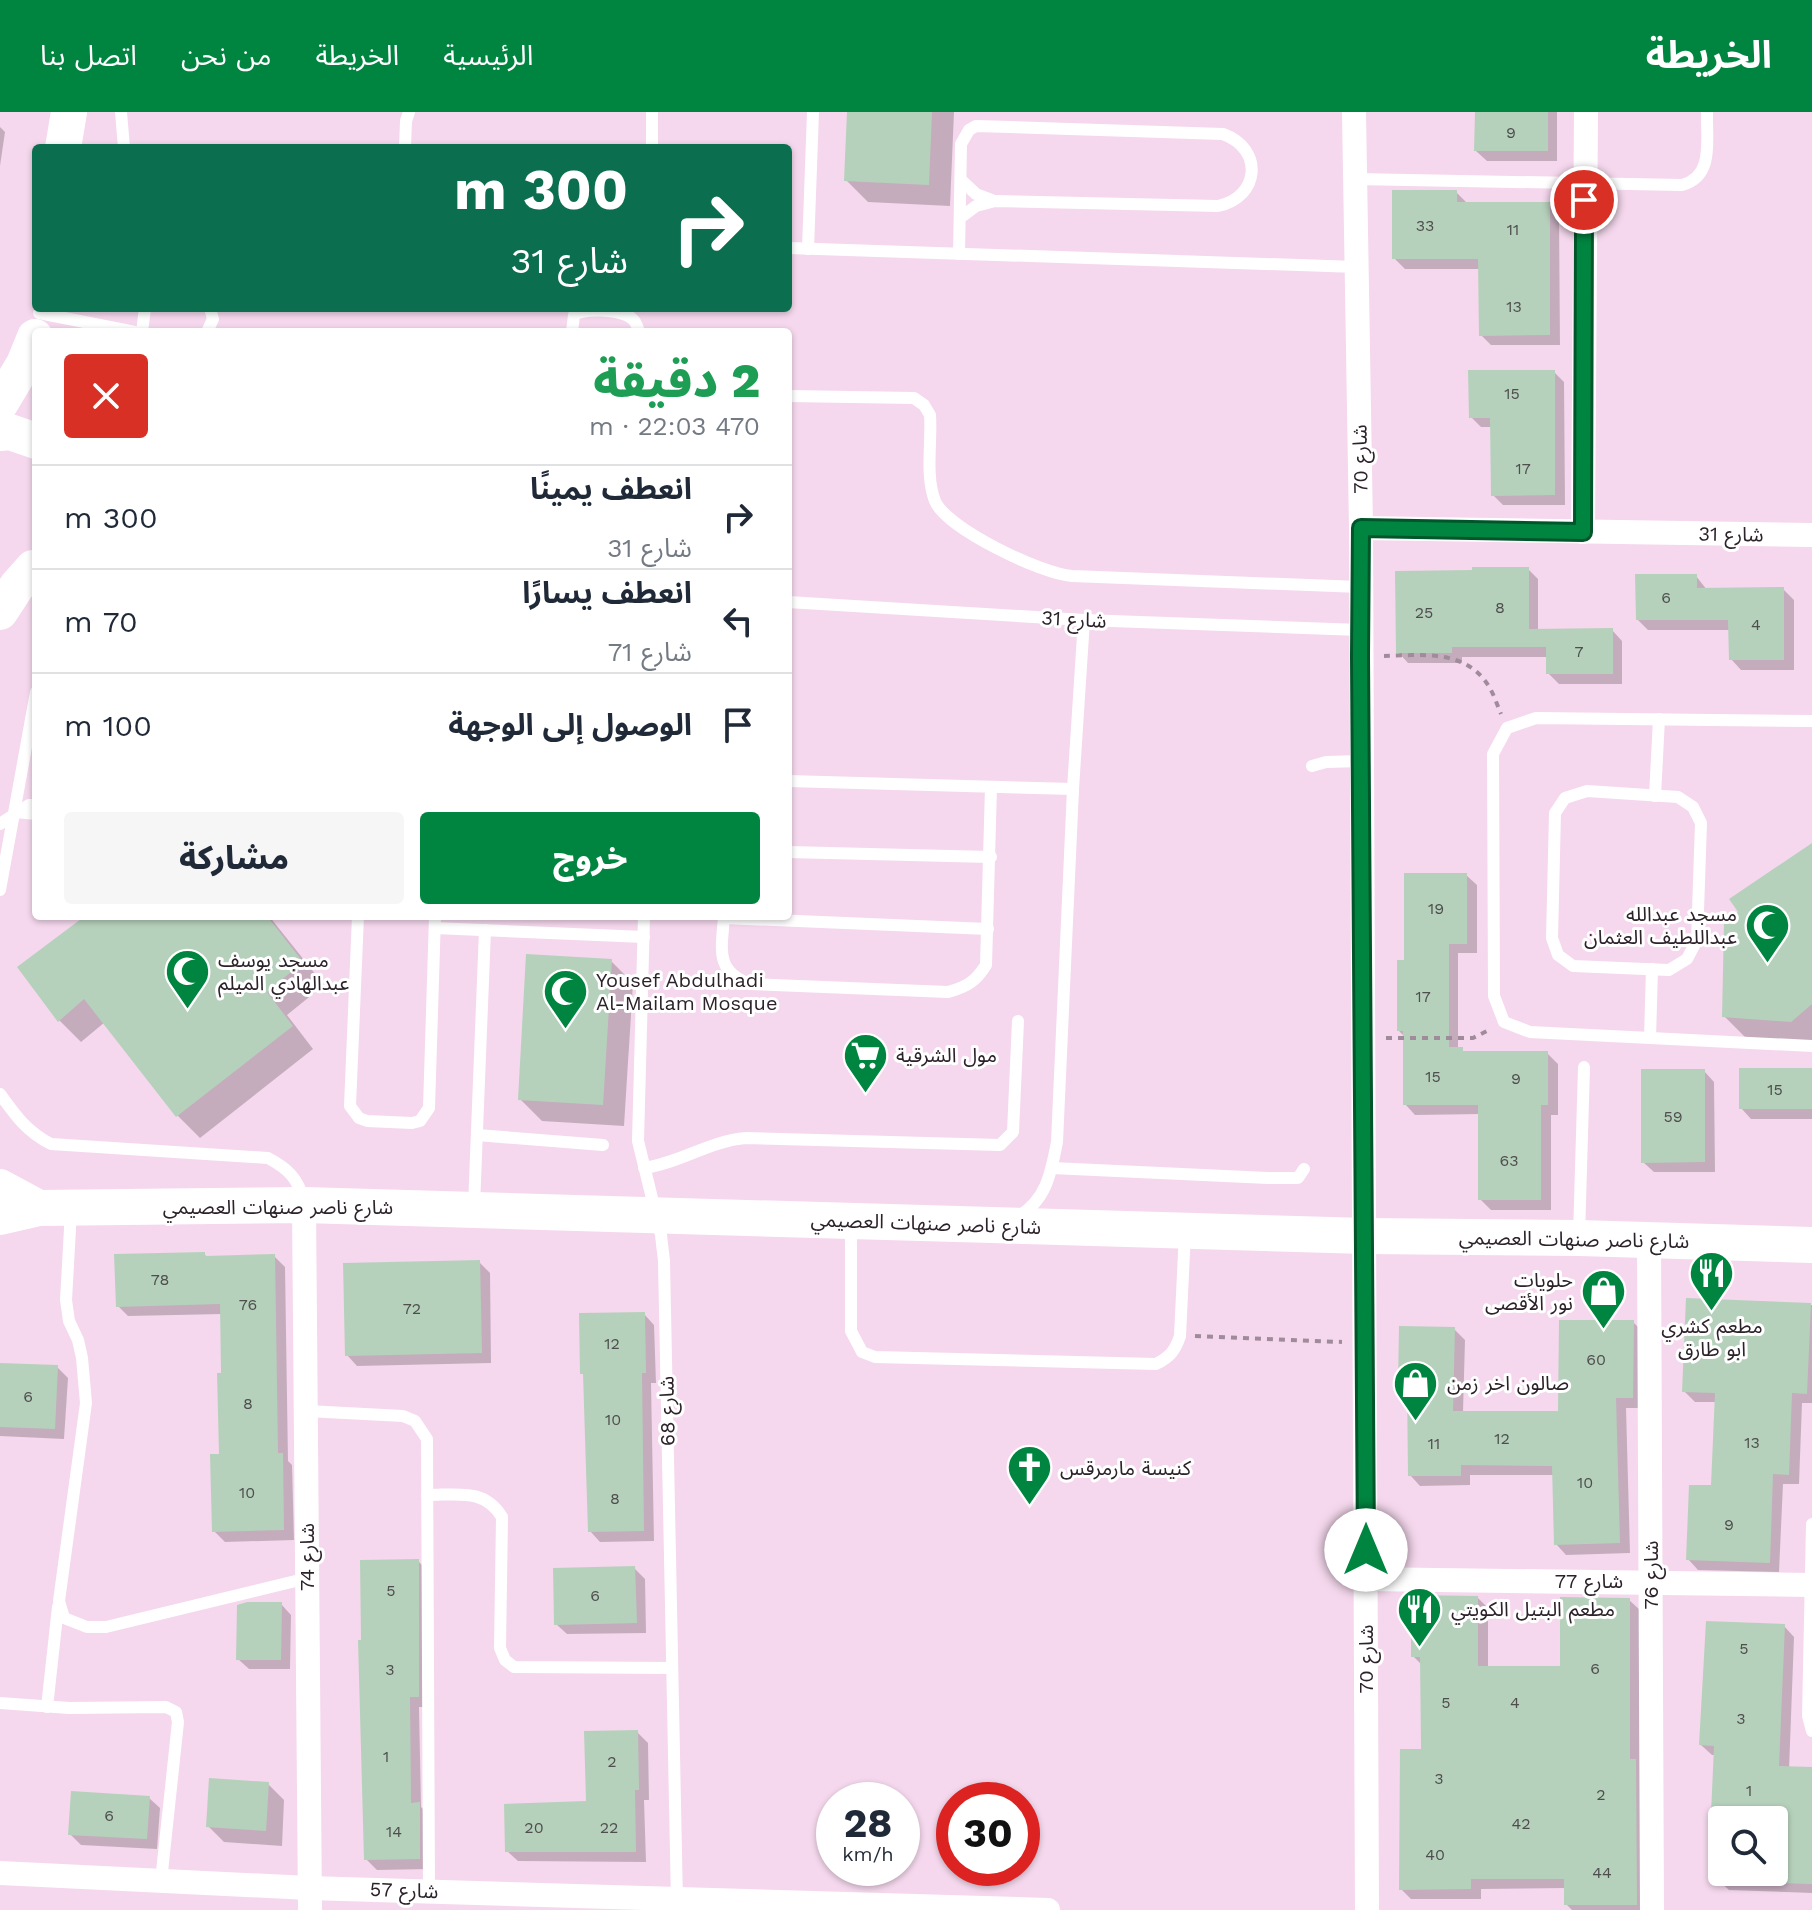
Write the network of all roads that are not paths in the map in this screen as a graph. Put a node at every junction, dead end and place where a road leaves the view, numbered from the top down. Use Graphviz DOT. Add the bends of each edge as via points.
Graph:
graph roads {
  1 [pos="69,112"];
  2 [pos="121,112"];
  3 [pos="652,112"];
  4 [pos="813,112"];
  5 [pos="1354,112"];
  6 [pos="1586,112"];
  7 [pos="1707,112"];
  8 [pos="406,115"];
  9 [pos="64,144"];
  10 [pos="124,144"];
  11 [pos="405,144"];
  12 [pos="652,144"];
  13 [pos="1355,179"];
  14 [pos="961,180"];
  15 [pos="1584,183"];
  16 [pos="995,201"];
  17 [pos="960,218"];
  18 [pos="792,248"];
  19 [pos="808,249"];
  20 [pos="959,254"];
  21 [pos="1357,267"];
  22 [pos="582,312"];
  23 [pos="598,312"];
  24 [pos="572,328"];
  25 [pos="638,328"];
  26 [pos="32,342"];
  27 [pos="792,396"];
  28 [pos="0,404"];
  29 [pos="0,433"];
  30 [pos="32,440"];
  31 [pos="1361,528"];
  32 [pos="1583,532"];
  33 [pos="1812,535"];
  34 [pos="23,570"];
  35 [pos="1360,587"];
  36 [pos="792,602"];
  37 [pos="0,612"];
  38 [pos="1084,620"];
  39 [pos="1360,630"];
  40 [pos="32,716"];
  41 [pos="1659,719"];
  42 [pos="1812,721"];
  43 [pos="1361,761"];
  44 [pos="1312,766"];
  45 [pos="792,781"];
  46 [pos="991,787"];
  47 [pos="1073,789"];
  48 [pos="1655,796"];
  49 [pos="32,805"];
  50 [pos="16,812"];
  51 [pos="32,814"];
  52 [pos="0,824"];
  53 [pos="792,852"];
  54 [pos="991,857"];
  55 [pos="0,890"];
  56 [pos="358,920"];
  57 [pos="644,920"];
  58 [pos="724,920"];
  59 [pos="790,920"];
  60 [pos="435,922"];
  61 [pos="988,929"];
  62 [pos="485,930"];
  63 [pos="644,937"];
  64 [pos="1652,969"];
  65 [pos="1018,1021"];
  66 [pos="1650,1038"];
  67 [pos="1812,1046"];
  68 [pos="1584,1067"];
  69 [pos="0,1094"];
  70 [pos="477,1135"];
  71 [pos="603,1145"];
  72 [pos="644,1168"];
  73 [pos="1052,1168"];
  74 [pos="1304,1169"];
  75 [pos="0,1187"];
  76 [pos="304,1205"];
  77 [pos="55,1208"];
  78 [pos="474,1209"];
  79 [pos="655,1215"];
  80 [pos="0,1217"];
  81 [pos="851,1221"];
  82 [pos="998,1225"];
  83 [pos="1186,1231"];
  84 [pos="1365,1236"];
  85 [pos="1579,1238"];
  86 [pos="1649,1240"];
  87 [pos="1812,1245"];
  88 [pos="307,1411"];
  89 [pos="427,1495"];
  90 [pos="1812,1524"];
  91 [pos="308,1578"];
  92 [pos="1366,1579"];
  93 [pos="1652,1581"];
  94 [pos="1812,1585"];
  95 [pos="59,1601"];
  96 [pos="672,1668"];
  97 [pos="0,1703"];
  98 [pos="47,1707"];
  99 [pos="1812,1731"];
  100 [pos="0,1873"];
  101 [pos="161,1881"];
  102 [pos="429,1891"];
  103 [pos="310,1899"];
  104 [pos="677,1904"];
  105 [pos="856,1907"];
  106 [pos="1028,1910"];
  107 [pos="1048,1910"];
  108 [pos="1367,1910"];
  109 [pos="1652,1910"];
  1 -- 9 [label="street"];
  2 -- 10 [label="lane"];
  3 -- 12 [label="lane"];
  4 -- 19 [label="lane"];
  5 -- 13 [label="street, شارع 70"];
  6 -- 15 [label="street"];
  7 -- 15 [label="lane" via="1705,166 1691,183"];
  8 -- 11 [label="lane"];
  13 -- 15 [label="lane"];
  13 -- 21 [label="street, شارع 70"];
  14 -- 16 [label="lane" via="976,194"];
  14 -- 16 [label="lane" via="961,144 976,126 1223,134 1241,144 1251,162 1245,192 1218,206"];
  14 -- 17 [label="lane"];
  15 -- 32 [label="street"];
  16 -- 17 [label="lane"];
  17 -- 20 [label="lane"];
  18 -- 19 [label="lane"];
  19 -- 20 [label="lane"];
  20 -- 21 [label="lane"];
  21 -- 31 [label="street, شارع 70"];
  22 -- 24 [label="lane" via="574,315"];
  23 -- 25 [label="lane" via="625,314"];
  26 -- 28 [label="street"];
  27 -- 35 [label="lane" via="914,398 930,415 931,485 940,510 960,527 1050,573"];
  29 -- 30 [label="street"];
  31 -- 32 [label="street, شارع 31"];
  31 -- 35 [label="street, شارع 70"];
  32 -- 33 [label="street, شارع 31"];
  34 -- 37 [label="street"];
  35 -- 39 [label="street, شارع 70"];
  36 -- 38 [label="lane, شارع 31"];
  38 -- 39 [label="lane, شارع 31"];
  38 -- 47 [label="lane"];
  39 -- 43 [label="street, شارع 70"];
  40 -- 50 [label="lane"];
  41 -- 42 [label="lane"];
  41 -- 48 [label="lane"];
  41 -- 66 [label="lane" via="1536,718 1507,728 1493,754 1494,996 1504,1022 1530,1032"];
  43 -- 44 [label="lane"];
  43 -- 84 [label="street, شارع 70"];
  45 -- 46 [label="lane"];
  46 -- 47 [label="lane"];
  46 -- 54 [label="lane"];
  47 -- 73 [label="lane"];
  48 -- 64 [label="lane" via="1678,797 1693,807 1701,823 1697,940 1687,959 1669,970"];
  48 -- 64 [label="lane" via="1587,791 1565,798 1555,813 1552,938 1558,955 1573,966"];
  49 -- 50 [label="lane"];
  50 -- 51 [label="lane"];
  50 -- 52 [label="lane"];
  50 -- 55 [label="lane"];
  53 -- 54 [label="lane"];
  54 -- 61 [label="lane"];
  56 -- 60 [label="lane" via="350,1106 367,1121 412,1123 429,1108"];
  57 -- 63 [label="lane, شارع 68"];
  58 -- 61 [label="lane" via="726,969 750,984 948,992 978,978 986,965"];
  59 -- 61 [label="lane"];
  60 -- 62 [label="lane"];
  62 -- 63 [label="lane"];
  62 -- 70 [label="lane"];
  63 -- 72 [label="lane, شارع 68" via="637,1117"];
  64 -- 66 [label="lane"];
  65 -- 72 [label="lane" via="1013,1132 1000,1145 727,1139"];
  66 -- 67 [label="lane"];
  68 -- 85 [label="lane"];
  69 -- 76 [label="lane" via="20,1122 51,1144 268,1158 293,1176"];
  70 -- 71 [label="lane"];
  70 -- 78 [label="lane"];
  72 -- 79 [label="lane, شارع 68"];
  73 -- 74 [label="lane" via="1295,1179"];
  73 -- 82 [label="lane" via="1041,1197 1020,1217"];
  75 -- 77 [label="street, شارع ناصر صنهات العصيمي"];
  76 -- 77 [label="street, شارع ناصر صنهات العصيمي"];
  76 -- 78 [label="street, شارع ناصر صنهات العصيمي"];
  76 -- 88 [label="street, شارع 74"];
  77 -- 80 [label="street, شارع ناصر صنهات العصيمي"];
  77 -- 95 [label="lane" via="66,1310 82,1358 86,1403"];
  78 -- 79 [label="street, شارع ناصر صنهات العصيمي"];
  79 -- 81 [label="street, شارع ناصر صنهات العصيمي"];
  79 -- 96 [label="lane, شارع 68" via="664,1261"];
  81 -- 82 [label="street, شارع ناصر صنهات العصيمي"];
  81 -- 83 [label="lane" via="851,1331 862,1352 875,1357 1156,1364 1176,1349 1180,1336"];
  82 -- 83 [label="street, شارع ناصر صنهات العصيمي"];
  83 -- 84 [label="street, شارع ناصر صنهات العصيمي"];
  84 -- 85 [label="street, شارع ناصر صنهات العصيمي"];
  84 -- 92 [label="street, شارع 70"];
  85 -- 86 [label="street, شارع ناصر صنهات العصيمي"];
  86 -- 87 [label="street, شارع ناصر صنهات العصيمي"];
  86 -- 93 [label="street, شارع 76"];
  88 -- 89 [label="lane" via="415,1421 427,1439"];
  88 -- 91 [label="street, شارع 74"];
  89 -- 96 [label="lane" via="475,1495 487,1499 502,1517 500,1648 514,1667"];
  89 -- 102 [label="lane"];
  90 -- 94 [label="lane"];
  91 -- 95 [label="lane" via="106,1627 70,1622"];
  91 -- 103 [label="street, شارع 74"];
  92 -- 93 [label="street, شارع 77"];
  92 -- 108 [label="street, شارع 70"];
  93 -- 94 [label="street, شارع 77"];
  93 -- 109 [label="street, شارع 76"];
  94 -- 99 [label="lane"];
  95 -- 98 [label="lane"];
  96 -- 104 [label="lane, شارع 68"];
  97 -- 98 [label="lane"];
  98 -- 101 [label="lane" via="166,1707 176,1712"];
  100 -- 101 [label="street, شارع 57"];
  101 -- 103 [label="street, شارع 57"];
  102 -- 103 [label="street, شارع 57"];
  102 -- 104 [label="street, شارع 57"];
  104 -- 105 [label="street, شارع 57"];
  105 -- 106 [label="street, شارع 57"];
  106 -- 107 [label="street, شارع 57"];
}
